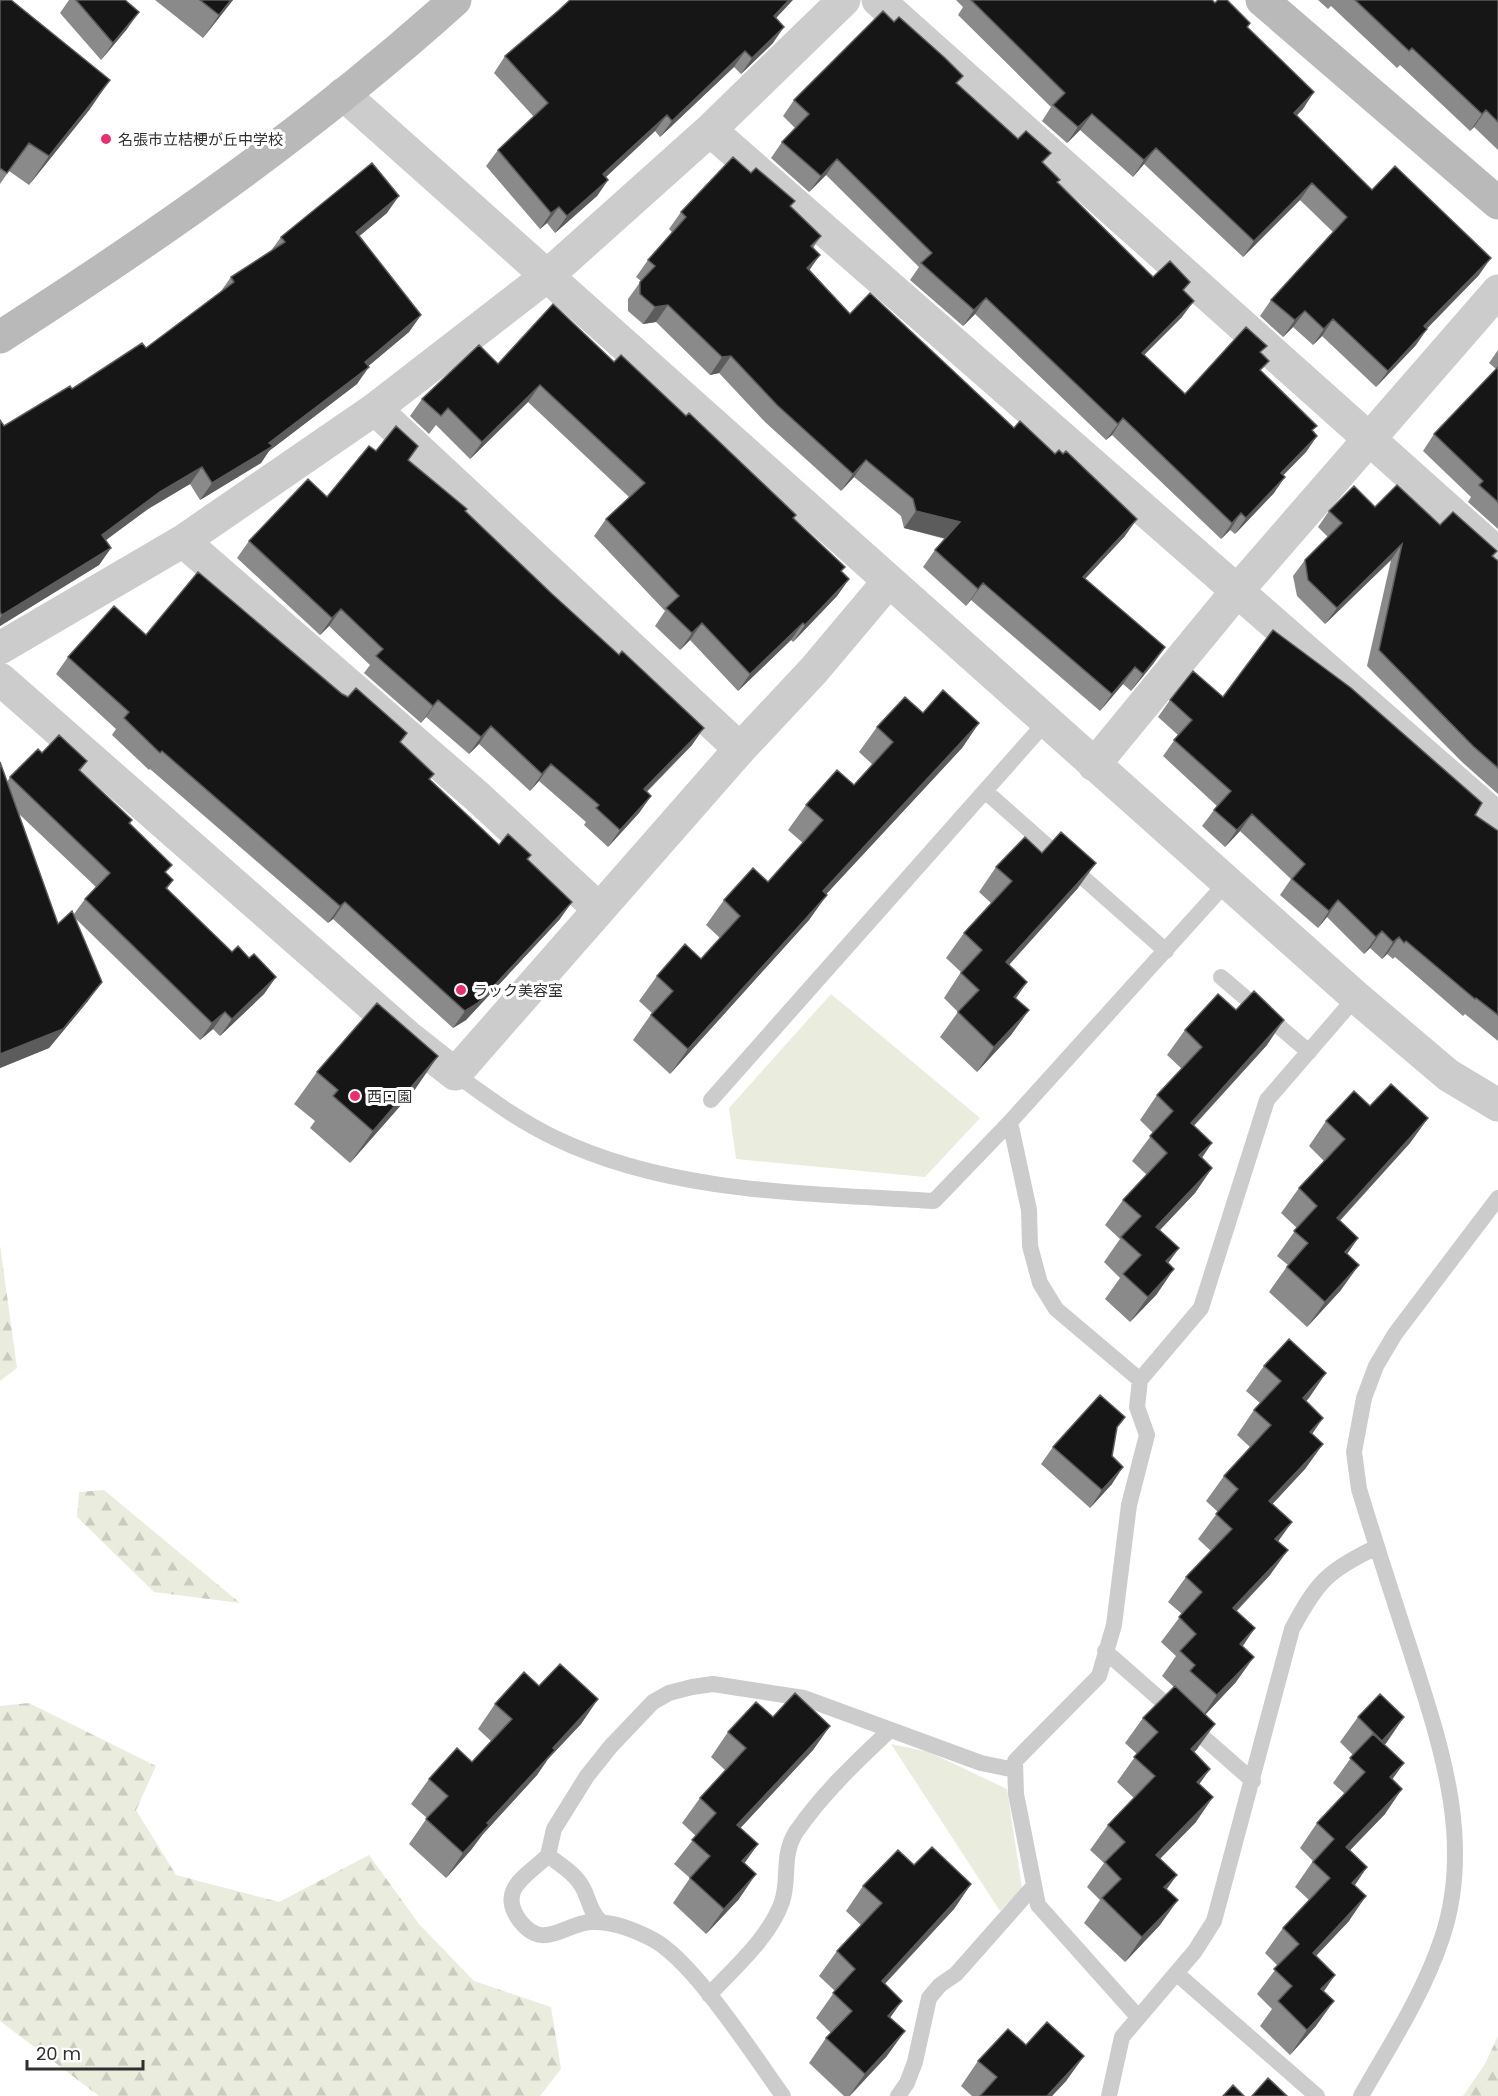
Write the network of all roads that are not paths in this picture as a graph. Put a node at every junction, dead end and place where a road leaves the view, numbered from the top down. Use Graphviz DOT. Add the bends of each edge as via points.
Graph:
graph roads {
  1 [pos="455,0"];
  2 [pos="844,0"];
  3 [pos="878,0"];
  4 [pos="1262,0"];
  5 [pos="343,94"];
  6 [pos="710,130"];
  7 [pos="1498,203"];
  8 [pos="547,276"];
  9 [pos="1498,291"];
  10 [pos="0,337"];
  11 [pos="375,409"];
  12 [pos="1369,439"];
  13 [pos="183,541"];
  14 [pos="1498,554"];
  15 [pos="888,582"];
  16 [pos="1237,591"];
  17 [pos="0,648"];
  18 [pos="0,679"];
  19 [pos="1046,722"];
  20 [pos="740,749"];
  21 [pos="1094,765"];
  22 [pos="986,791"];
  23 [pos="1498,819"];
  24 [pos="1227,882"];
  25 [pos="599,909"];
  26 [pos="1166,951"];
  27 [pos="1221,976"];
  28 [pos="1356,997"];
  29 [pos="1310,1052"];
  30 [pos="455,1074"];
  31 [pos="711,1100"];
  32 [pos="1498,1105"];
  33 [pos="1010,1122"];
  34 [pos="1498,1198"];
  35 [pos="1140,1380"];
  36 [pos="1377,1547"];
  37 [pos="1105,1651"];
  38 [pos="889,1731"];
  39 [pos="1015,1770"];
  40 [pos="1253,1781"];
  41 [pos="549,1855"];
  42 [pos="1032,1888"];
  43 [pos="600,1921"];
  44 [pos="1176,1973"];
  45 [pos="709,1995"];
  46 [pos="1138,2017"];
  47 [pos="783,2096"];
  48 [pos="898,2096"];
  49 [pos="1109,2096"];
  50 [pos="1317,2096"];
  51 [pos="1361,2096"];
  1 -- 5 [label="street" via="405,46"];
  2 -- 6 [label="street"];
  3 -- 12 [label="street"];
  4 -- 7 [label="street"];
  5 -- 8 [label="street"];
  5 -- 10 [label="street" via="234,180"];
  6 -- 8 [label="street"];
  6 -- 16 [label="street"];
  8 -- 11 [label="street"];
  8 -- 15 [label="street"];
  9 -- 12 [label="street"];
  11 -- 13 [label="street"];
  11 -- 20 [label="street"];
  12 -- 14 [label="street"];
  12 -- 16 [label="street"];
  13 -- 17 [label="street"];
  13 -- 25 [label="street" via="479,798"];
  15 -- 19 [label="street"];
  15 -- 20 [label="street"];
  16 -- 21 [label="street"];
  16 -- 23 [label="street"];
  18 -- 30 [label="street"];
  19 -- 21 [label="street"];
  19 -- 22 [label="lane"];
  20 -- 25 [label="street"];
  21 -- 24 [label="street"];
  22 -- 26 [label="lane"];
  22 -- 31 [label="lane"];
  24 -- 26 [label="lane"];
  24 -- 28 [label="street"];
  25 -- 30 [label="street"];
  26 -- 33 [label="lane"];
  27 -- 29 [label="lane"];
  28 -- 29 [label="lane"];
  28 -- 32 [label="street" via="1448,1075"];
  29 -- 35 [label="lane" via="1267,1100 1201,1308"];
  30 -- 33 [label="lane" via="555,1138 609,1160 659,1173 761,1190 934,1202"];
  33 -- 35 [label="lane" via="1029,1210 1030,1246 1040,1283 1056,1309"];
  34 -- 36 [label="lane" via="1395,1334 1376,1366 1354,1452 1359,1489"];
  35 -- 37 [label="lane" via="1137,1407 1147,1435 1129,1505 1114,1625"];
  36 -- 40 [label="lane" via="1340,1564 1306,1602 1292,1629"];
  36 -- 51 [label="lane" via="1442,1750 1455,1846 1455,1884 1442,1938 1417,1998"];
  37 -- 39 [label="lane" via="1099,1676 1015,1761"];
  37 -- 40 [label="lane"];
  38 -- 39 [label="lane"];
  38 -- 41 [label="lane" via="804,1698 769,1690 713,1684 669,1693 632,1722 587,1776 554,1830"];
  38 -- 45 [label="lane" via="828,1792 795,1833 785,1857 786,1881 777,1914 763,1936"];
  39 -- 42 [label="lane"];
  40 -- 44 [label="lane" via="1215,1921"];
  41 -- 43 [label="lane" via="577,1878 591,1912"];
  41 -- 43 [label="lane" via="516,1885 513,1901 520,1920 543,1935"];
  42 -- 46 [label="lane" via="1038,1905"];
  42 -- 48 [label="lane" via="956,1974 929,1998 915,2062"];
  43 -- 45 [label="lane" via="654,1940"];
  44 -- 46 [label="lane"];
  44 -- 50 [label="lane"];
  45 -- 47 [label="lane"];
  46 -- 49 [label="lane" via="1122,2037"];
}
